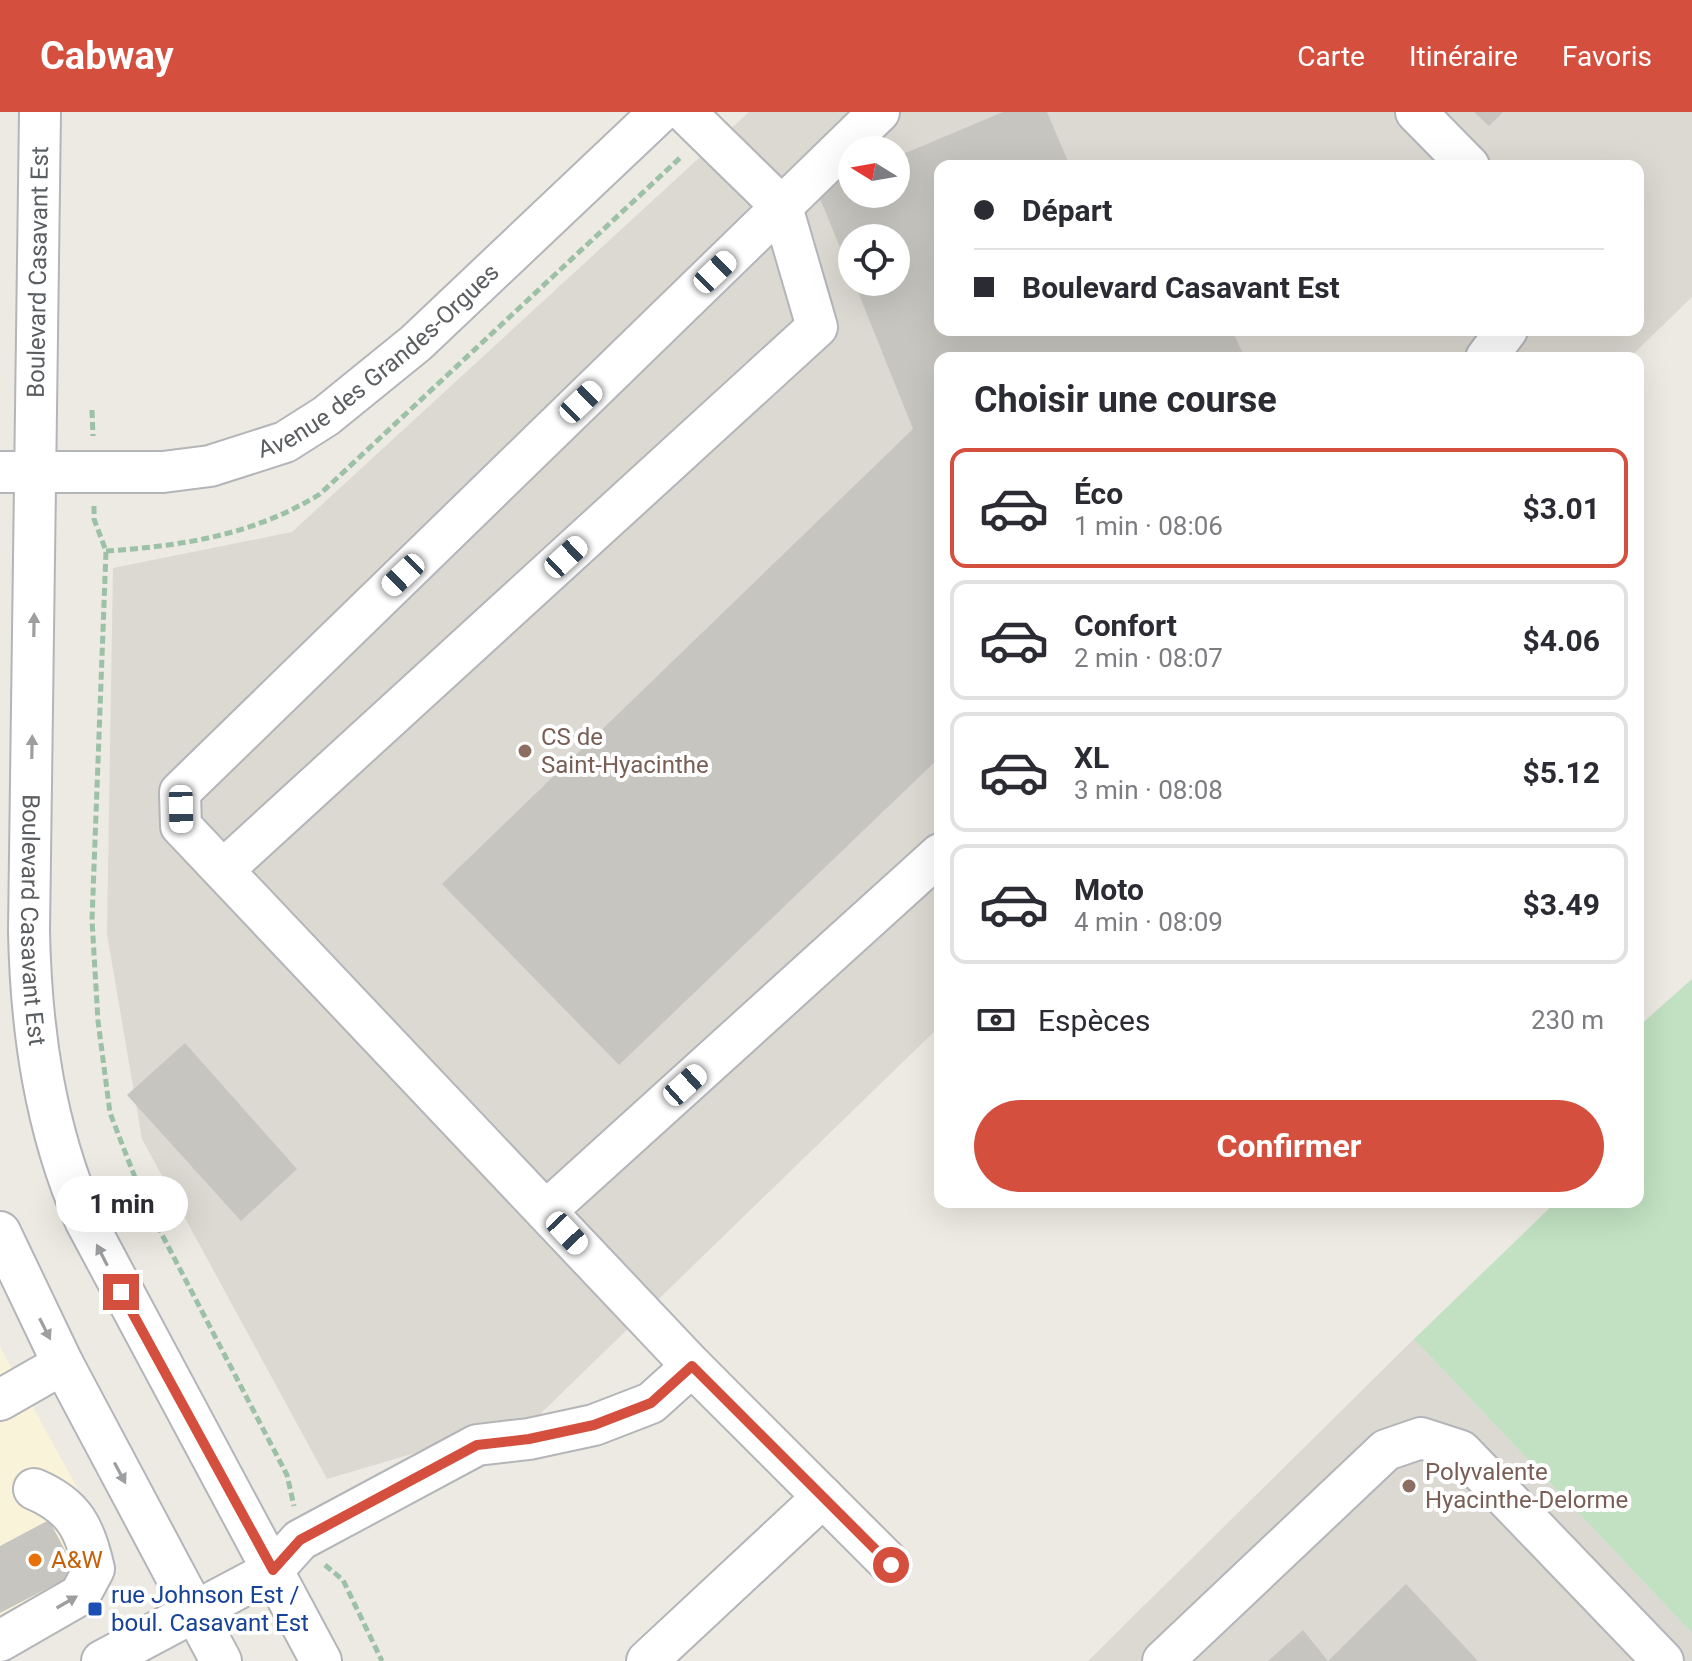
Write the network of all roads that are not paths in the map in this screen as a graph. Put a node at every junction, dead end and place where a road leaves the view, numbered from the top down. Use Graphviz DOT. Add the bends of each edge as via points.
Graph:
graph roads {
  1 [pos="40,112"];
  2 [pos="660,112"];
  3 [pos="685,112"];
  4 [pos="879,112"];
  5 [pos="1416,112"];
  6 [pos="1463,160"];
  7 [pos="782,207"];
  8 [pos="18,472"];
  9 [pos="934,859"];
  10 [pos="223,870"];
  11 [pos="546,1211"];
  12 [pos="0,1232"];
  13 [pos="63,1364"];
  14 [pos="692,1366"];
  15 [pos="0,1400"];
  16 [pos="34,1489"];
  17 [pos="823,1497"];
  18 [pos="891,1565"];
  19 [pos="273,1570"];
  20 [pos="196,1614"];
  21 [pos="0,1641"];
  22 [pos="102,1661"];
  23 [pos="221,1661"];
  24 [pos="321,1661"];
  25 [pos="647,1661"];
  26 [pos="1163,1661"];
  27 [pos="1663,1661"];
  1 -- 8 [label="street, Boulevard Casavant Est"];
  2 -- 8 [label="street, Avenue des Grandes-Orgues" via="416,343 285,442 210,466 179,470"];
  3 -- 7 [label="street"];
  4 -- 7 [label="street"];
  5 -- 6 [label="street"];
  7 -- 10 [label="street" via="817,327"];
  7 -- 10 [label="street" via="180,792 181,826"];
  19 -- 8 [label="street, Boulevard Casavant Est, one-way" via="99,1248 64,1167 48,1107 30,959"];
  9 -- 11 [label="street"];
  10 -- 11 [label="street"];
  11 -- 14 [label="street"];
  12 -- 13 [label="street, one-way"];
  13 -- 15 [label="street"];
  13 -- 20 [label="street, one-way"];
  14 -- 17 [label="street"];
  14 -- 19 [label="street" via="651,1403 594,1425 477,1445 300,1540"];
  21 -- 16 [label="street, one-way" via="80,1595 94,1569 87,1536 61,1500"];
  17 -- 18 [label="street"];
  17 -- 25 [label="street"];
  19 -- 20 [label="street"];
  19 -- 24 [label="street, Boulevard Casavant Est"];
  20 -- 22 [label="street"];
  20 -- 23 [label="street"];
  26 -- 27 [label="street" via="1386,1450 1421,1438 1461,1451"];
}
